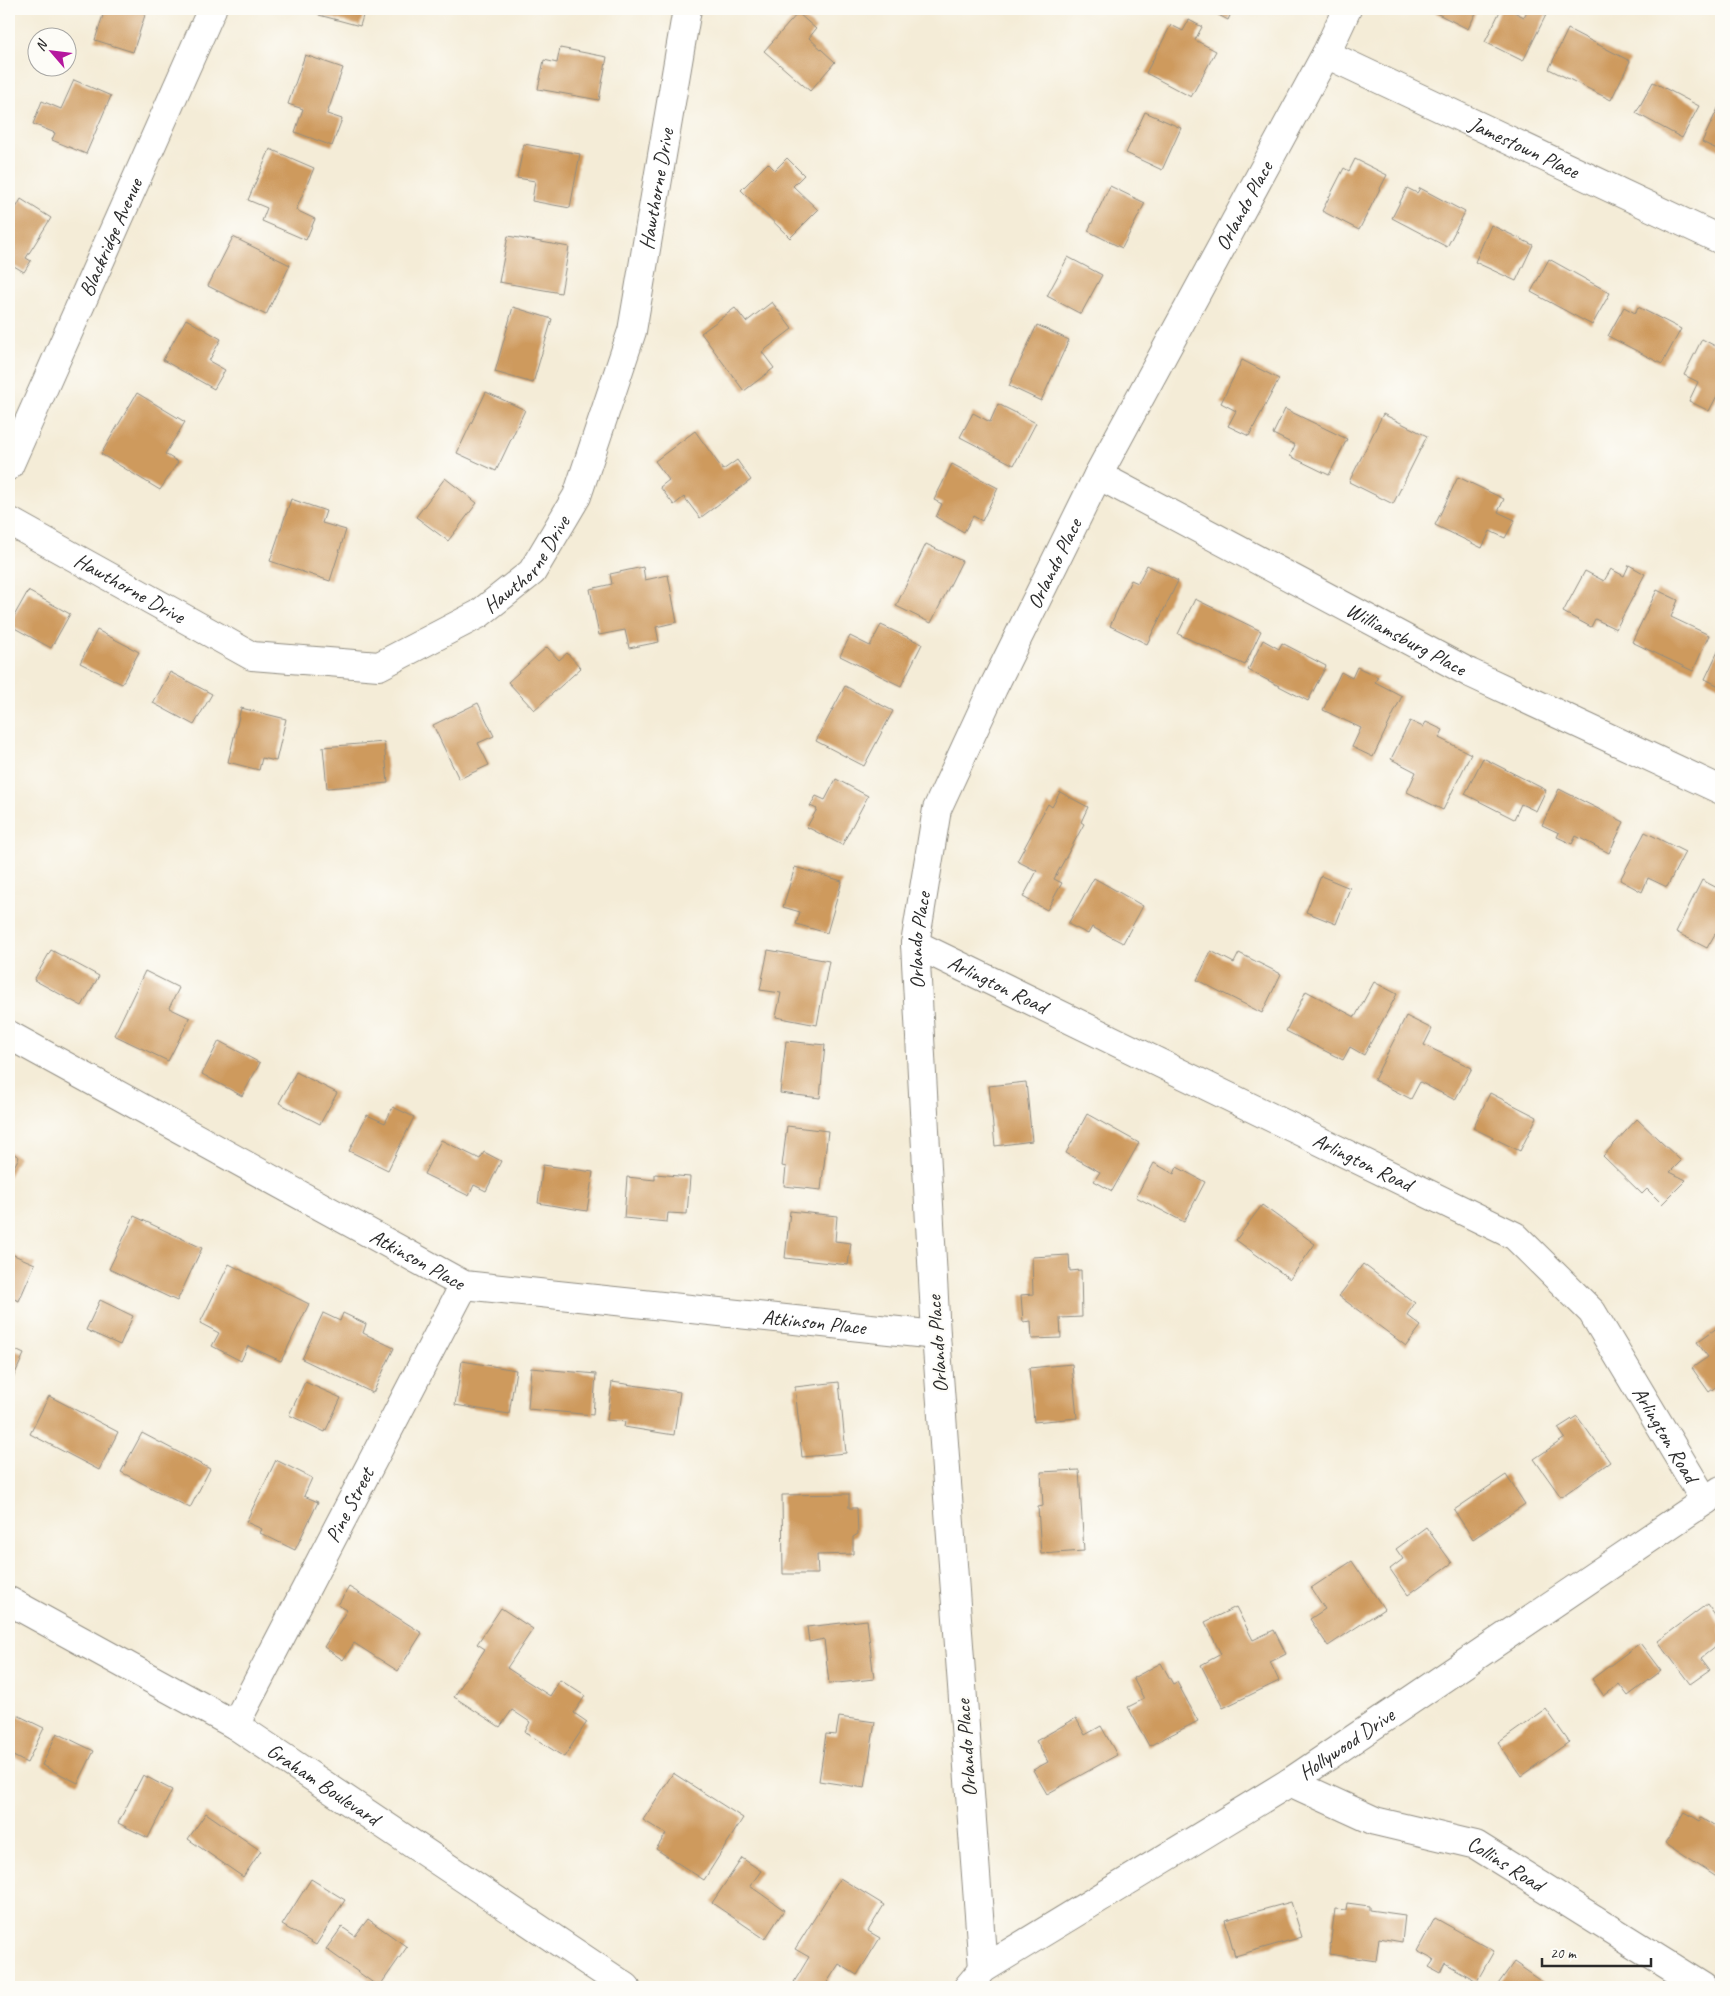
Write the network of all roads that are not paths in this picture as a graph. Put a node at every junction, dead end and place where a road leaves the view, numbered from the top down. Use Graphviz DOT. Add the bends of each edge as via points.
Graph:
graph roads {
  1 [pos="212,9"];
  2 [pos="687,9"];
  3 [pos="1347,9"];
  4 [pos="1326,54"];
  5 [pos="1721,240"];
  6 [pos="9,466"];
  7 [pos="1098,475"];
  8 [pos="9,521"];
  9 [pos="1721,790"];
  10 [pos="915,944"];
  11 [pos="9,1035"];
  12 [pos="464,1285"];
  13 [pos="936,1335"];
  14 [pos="1713,1496"];
  15 [pos="9,1601"];
  16 [pos="234,1725"];
  17 [pos="1290,1782"];
  18 [pos="975,1978"];
  19 [pos="626,1987"];
  20 [pos="1703,1987"];
  1 -- 6 [label="street, Blackridge Avenue"];
  2 -- 8 [label="street, Hawthorne Drive" via="632,331 577,496 532,572 479,614 379,666 252,656"];
  3 -- 4 [label="street, Orlando Place"];
  4 -- 5 [label="street, Jamestown Place"];
  4 -- 7 [label="street, Orlando Place"];
  7 -- 9 [label="street, Williamsburg Place" via="1470,673"];
  7 -- 10 [label="street, Orlando Place" via="937,810"];
  10 -- 13 [label="street, Orlando Place"];
  10 -- 14 [label="street, Arlington Road" via="1515,1236 1592,1312"];
  11 -- 12 [label="street, Atkinson Place"];
  12 -- 13 [label="street, Atkinson Place"];
  12 -- 16 [label="street, Pine Street"];
  13 -- 18 [label="street, Orlando Place"];
  14 -- 17 [label="street, Hollywood Drive"];
  15 -- 16 [label="street, Graham Boulevard"];
  16 -- 19 [label="street, Graham Boulevard"];
  17 -- 18 [label="street, Hollywood Drive"];
  17 -- 20 [label="street, Collins Road" via="1375,1821 1476,1845"];
}
